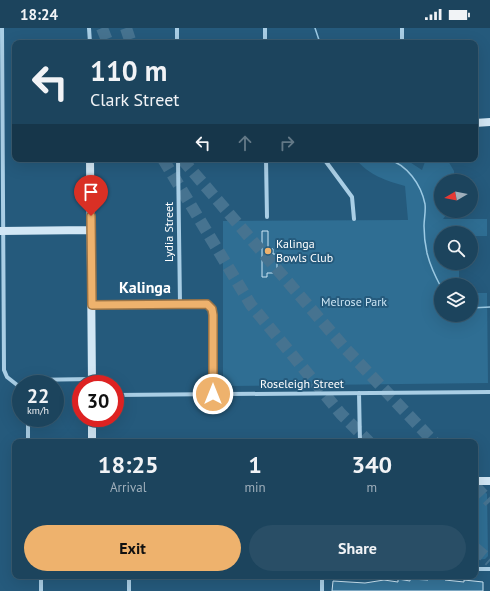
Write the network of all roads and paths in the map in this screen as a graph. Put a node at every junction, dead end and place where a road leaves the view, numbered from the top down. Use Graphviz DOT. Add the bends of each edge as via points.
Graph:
graph roads {
  1 [pos="2,28"];
  2 [pos="89,28"];
  3 [pos="177,28"];
  4 [pos="265,28"];
  5 [pos="402,28"];
  6 [pos="90,40"];
  7 [pos="177,40"];
  8 [pos="265,40"];
  9 [pos="402,40"];
  10 [pos="490,122"];
  11 [pos="478,123"];
  12 [pos="90,162"];
  13 [pos="178,162"];
  14 [pos="266,162"];
  15 [pos="326,162"];
  16 [pos="267,217"];
  17 [pos="354,219"];
  18 [pos="91,230"];
  19 [pos="2,231"];
  20 [pos="180,304"];
  21 [pos="92,305"];
  22 [pos="92,375"];
  23 [pos="12,381"];
  24 [pos="490,392"];
  25 [pos="359,393"];
  26 [pos="213,394"];
  27 [pos="124,395"];
  28 [pos="28,427"];
  29 [pos="92,427"];
  30 [pos="28,439"];
  31 [pos="92,439"];
  32 [pos="360,439"];
  33 [pos="478,480"];
  34 [pos="490,481"];
  35 [pos="478,569"];
  36 [pos="490,569"];
  37 [pos="41,579"];
  38 [pos="129,579"];
  39 [pos="322,579"];
  40 [pos="41,591"];
  41 [pos="129,591"];
  42 [pos="322,591"];
  1 -- 19 [label="street"];
  2 -- 6 [label="street"];
  3 -- 7 [label="street"];
  4 -- 8 [label="street"];
  5 -- 9 [label="street"];
  10 -- 11 [label="street"];
  12 -- 18 [label="street"];
  13 -- 20 [label="street, Lydia Street"];
  14 -- 16 [label="street"];
  15 -- 17 [label="street" via="352,197"];
  18 -- 19 [label="street"];
  18 -- 21 [label="street"];
  19 -- 23 [label="street" via="4,370"];
  20 -- 21 [label="street"];
  20 -- 26 [label="street" via="207,304 212,309"];
  21 -- 22 [label="street"];
  24 -- 25 [label="street, Roseleigh Street"];
  25 -- 26 [label="street, Roseleigh Street"];
  25 -- 32 [label="street"];
  26 -- 27 [label="street, Roseleigh Street"];
  28 -- 30 [label="street"];
  29 -- 31 [label="street"];
  33 -- 34 [label="street"];
  35 -- 36 [label="street"];
  37 -- 40 [label="street"];
  38 -- 41 [label="street"];
  39 -- 42 [label="street"];
}
